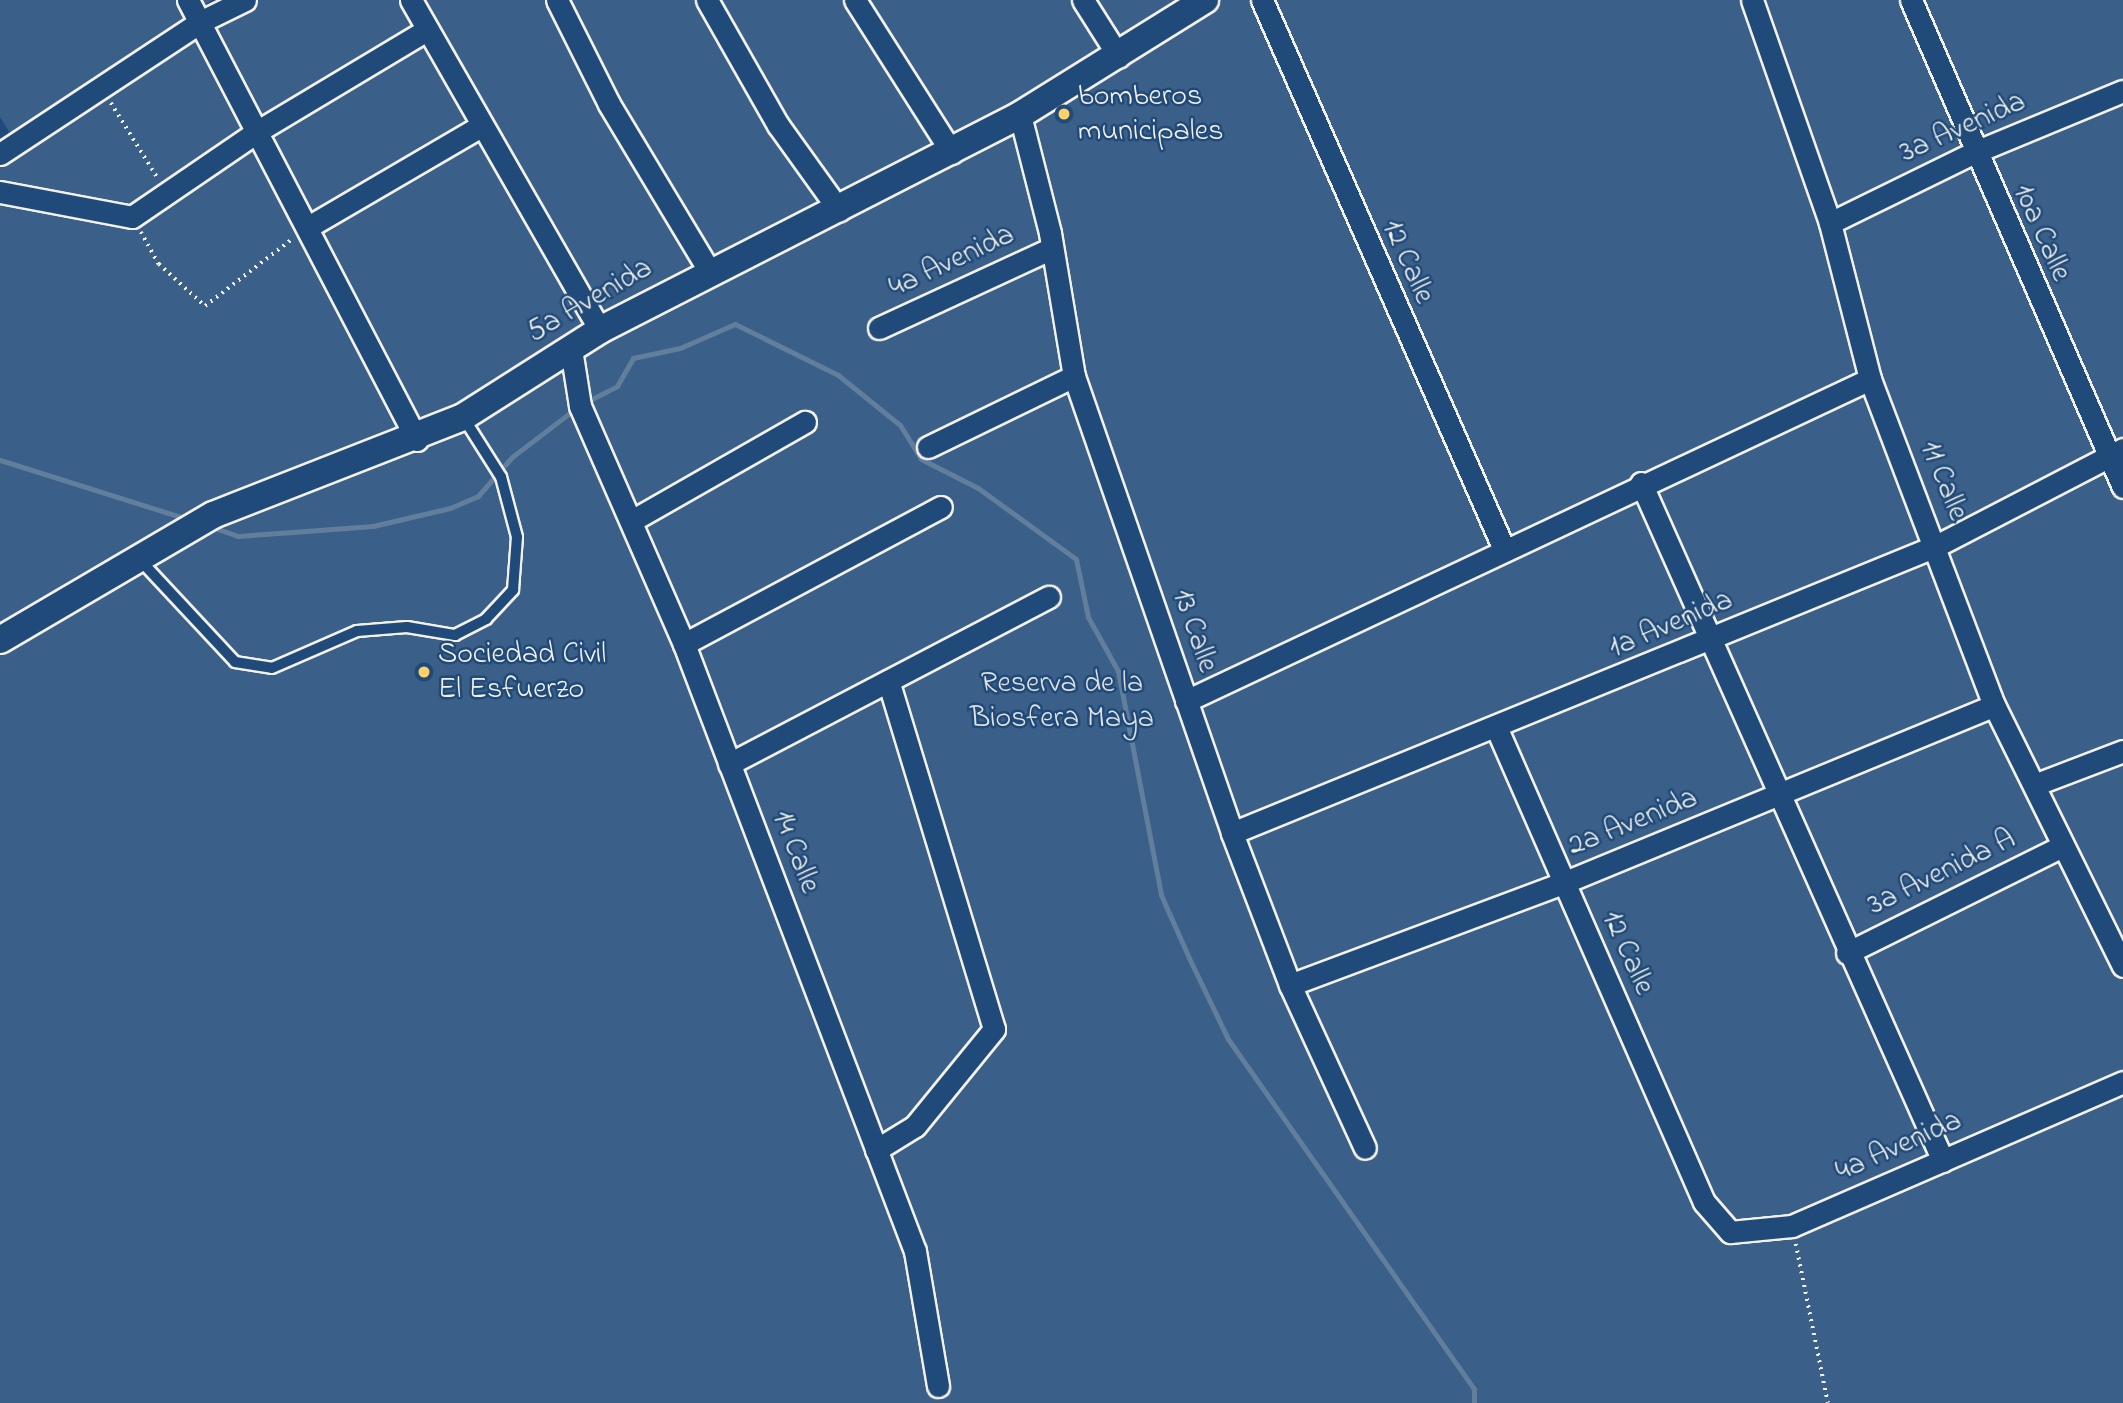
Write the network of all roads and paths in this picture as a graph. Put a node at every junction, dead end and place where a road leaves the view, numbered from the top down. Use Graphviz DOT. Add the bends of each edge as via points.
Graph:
graph roads {
  1 [pos="188,0"];
  2 [pos="245,0"];
  3 [pos="557,0"];
  4 [pos="707,0"];
  5 [pos="855,0"];
  6 [pos="1083,0"];
  7 [pos="1205,0"];
  8 [pos="1262,0"];
  9 [pos="1752,0"];
  10 [pos="1911,0"];
  11 [pos="420,4"];
  12 [pos="200,22"];
  13 [pos="425,31"];
  14 [pos="1119,57"];
  15 [pos="101,86"];
  16 [pos="2123,91"];
  17 [pos="1020,115"];
  18 [pos="479,127"];
  19 [pos="258,131"];
  20 [pos="952,153"];
  21 [pos="1973,153"];
  22 [pos="0,155"];
  23 [pos="0,192"];
  24 [pos="167,193"];
  25 [pos="839,210"];
  26 [pos="132,217"];
  27 [pos="1830,223"];
  28 [pos="308,227"];
  29 [pos="1050,249"];
  30 [pos="710,272"];
  31 [pos="879,328"];
  32 [pos="600,330"];
  33 [pos="571,349"];
  34 [pos="1074,376"];
  35 [pos="1870,379"];
  36 [pos="463,417"];
  37 [pos="805,422"];
  38 [pos="417,440"];
  39 [pos="928,447"];
  40 [pos="2116,452"];
  41 [pos="1641,484"];
  42 [pos="2123,487"];
  43 [pos="941,507"];
  44 [pos="633,520"];
  45 [pos="1937,546"];
  46 [pos="1503,547"];
  47 [pos="138,558"];
  48 [pos="1049,597"];
  49 [pos="0,640"];
  50 [pos="1710,640"];
  51 [pos="684,645"];
  52 [pos="888,681"];
  53 [pos="1186,701"];
  54 [pos="1994,705"];
  55 [pos="1497,729"];
  56 [pos="2123,751"];
  57 [pos="729,764"];
  58 [pos="2034,785"];
  59 [pos="1778,796"];
  60 [pos="1232,833"];
  61 [pos="2063,846"];
  62 [pos="1563,883"];
  63 [pos="1847,953"];
  64 [pos="2123,966"];
  65 [pos="1290,985"];
  66 [pos="2123,1082"];
  67 [pos="1365,1148"];
  68 [pos="876,1150"];
  69 [pos="1942,1161"];
  70 [pos="1704,1202"];
  71 [pos="1792,1226"];
  72 [pos="938,1386"];
  73 [pos="1828,1403"];
  1 -- 12 [label="street"];
  2 -- 12 [label="street"];
  3 -- 30 [label="street" via="609,104"];
  4 -- 25 [label="street" via="778,125"];
  5 -- 20 [label="street"];
  6 -- 14 [label="street"];
  7 -- 14 [label="street, 5a Avenida"];
  8 -- 46 [label="street, 12 Calle"];
  9 -- 27 [label="street, 11 Calle"];
  10 -- 21 [label="street, 10a Calle"];
  11 -- 13 [label="street"];
  12 -- 15 [label="street"];
  12 -- 19 [label="street"];
  13 -- 18 [label="street"];
  13 -- 19 [label="street"];
  14 -- 17 [label="street, 5a Avenida"];
  15 -- 22 [label="street"];
  15 -- 24 [label="path"];
  16 -- 21 [label="street, 3a Avenida"];
  17 -- 20 [label="street, 5a Avenida"];
  17 -- 29 [label="street, 13 Calle"];
  18 -- 28 [label="street"];
  18 -- 32 [label="street"];
  19 -- 24 [label="street"];
  19 -- 28 [label="street"];
  20 -- 25 [label="street, 5a Avenida"];
  21 -- 27 [label="street, 3a Avenida"];
  21 -- 40 [label="street, 10a Calle"];
  23 -- 26 [label="street"];
  24 -- 26 [label="street"];
  25 -- 30 [label="street, 5a Avenida"];
  26 -- 28 [label="path" via="159,264 205,306"];
  27 -- 35 [label="street, 11 Calle"];
  28 -- 38 [label="street"];
  29 -- 31 [label="street, 4a Avenida"];
  29 -- 34 [label="street, 13 Calle"];
  30 -- 32 [label="street, 5a Avenida"];
  32 -- 33 [label="street, 5a Avenida"];
  33 -- 36 [label="street, 5a Avenida"];
  33 -- 44 [label="street, 14 Calle" via="580,406"];
  34 -- 39 [label="street"];
  34 -- 53 [label="street, 13 Calle"];
  35 -- 41 [label="street"];
  35 -- 45 [label="street, 11 Calle"];
  36 -- 38 [label="street, 5a Avenida"];
  36 -- 47 [label="lane" via="501,477 517,537 513,590 486,619 455,635 407,626 357,631 272,668 234,662"];
  37 -- 44 [label="street"];
  38 -- 47 [label="street, 5a Avenida" via="213,515"];
  40 -- 42 [label="street, 10a Calle"];
  40 -- 45 [label="street, 1a Avenida"];
  41 -- 46 [label="street"];
  41 -- 50 [label="street"];
  43 -- 51 [label="street"];
  44 -- 51 [label="street, 14 Calle"];
  45 -- 50 [label="street, 1a Avenida"];
  45 -- 54 [label="street, 11 Calle"];
  46 -- 53 [label="street"];
  47 -- 49 [label="street, 5a Avenida"];
  48 -- 52 [label="street"];
  50 -- 55 [label="street, 1a Avenida"];
  50 -- 59 [label="street"];
  51 -- 57 [label="street, 14 Calle"];
  52 -- 57 [label="street"];
  52 -- 68 [label="street" via="994,1029 915,1126"];
  53 -- 60 [label="street, 13 Calle"];
  54 -- 58 [label="street, 11 Calle"];
  54 -- 59 [label="street, 2a Avenida"];
  55 -- 60 [label="street, 1a Avenida"];
  55 -- 62 [label="street, 12 Calle"];
  56 -- 58 [label="street"];
  57 -- 68 [label="street, 14 Calle"];
  58 -- 61 [label="street, 11 Calle"];
  59 -- 62 [label="street, 2a Avenida"];
  59 -- 63 [label="street"];
  60 -- 65 [label="street, 13 Calle"];
  61 -- 63 [label="street, 3a Avenida A"];
  61 -- 64 [label="street, 11 Calle"];
  62 -- 65 [label="street, 2a Avenida"];
  62 -- 70 [label="street, 12 Calle"];
  63 -- 69 [label="street"];
  65 -- 67 [label="street, 13 Calle"];
  66 -- 69 [label="street, 4a Avenida"];
  68 -- 72 [label="street, 14 Calle" via="915,1251"];
  69 -- 71 [label="street, 4a Avenida"];
  70 -- 71 [label="street, 4a Avenida" via="1730,1232"];
  71 -- 73 [label="path"];
}
